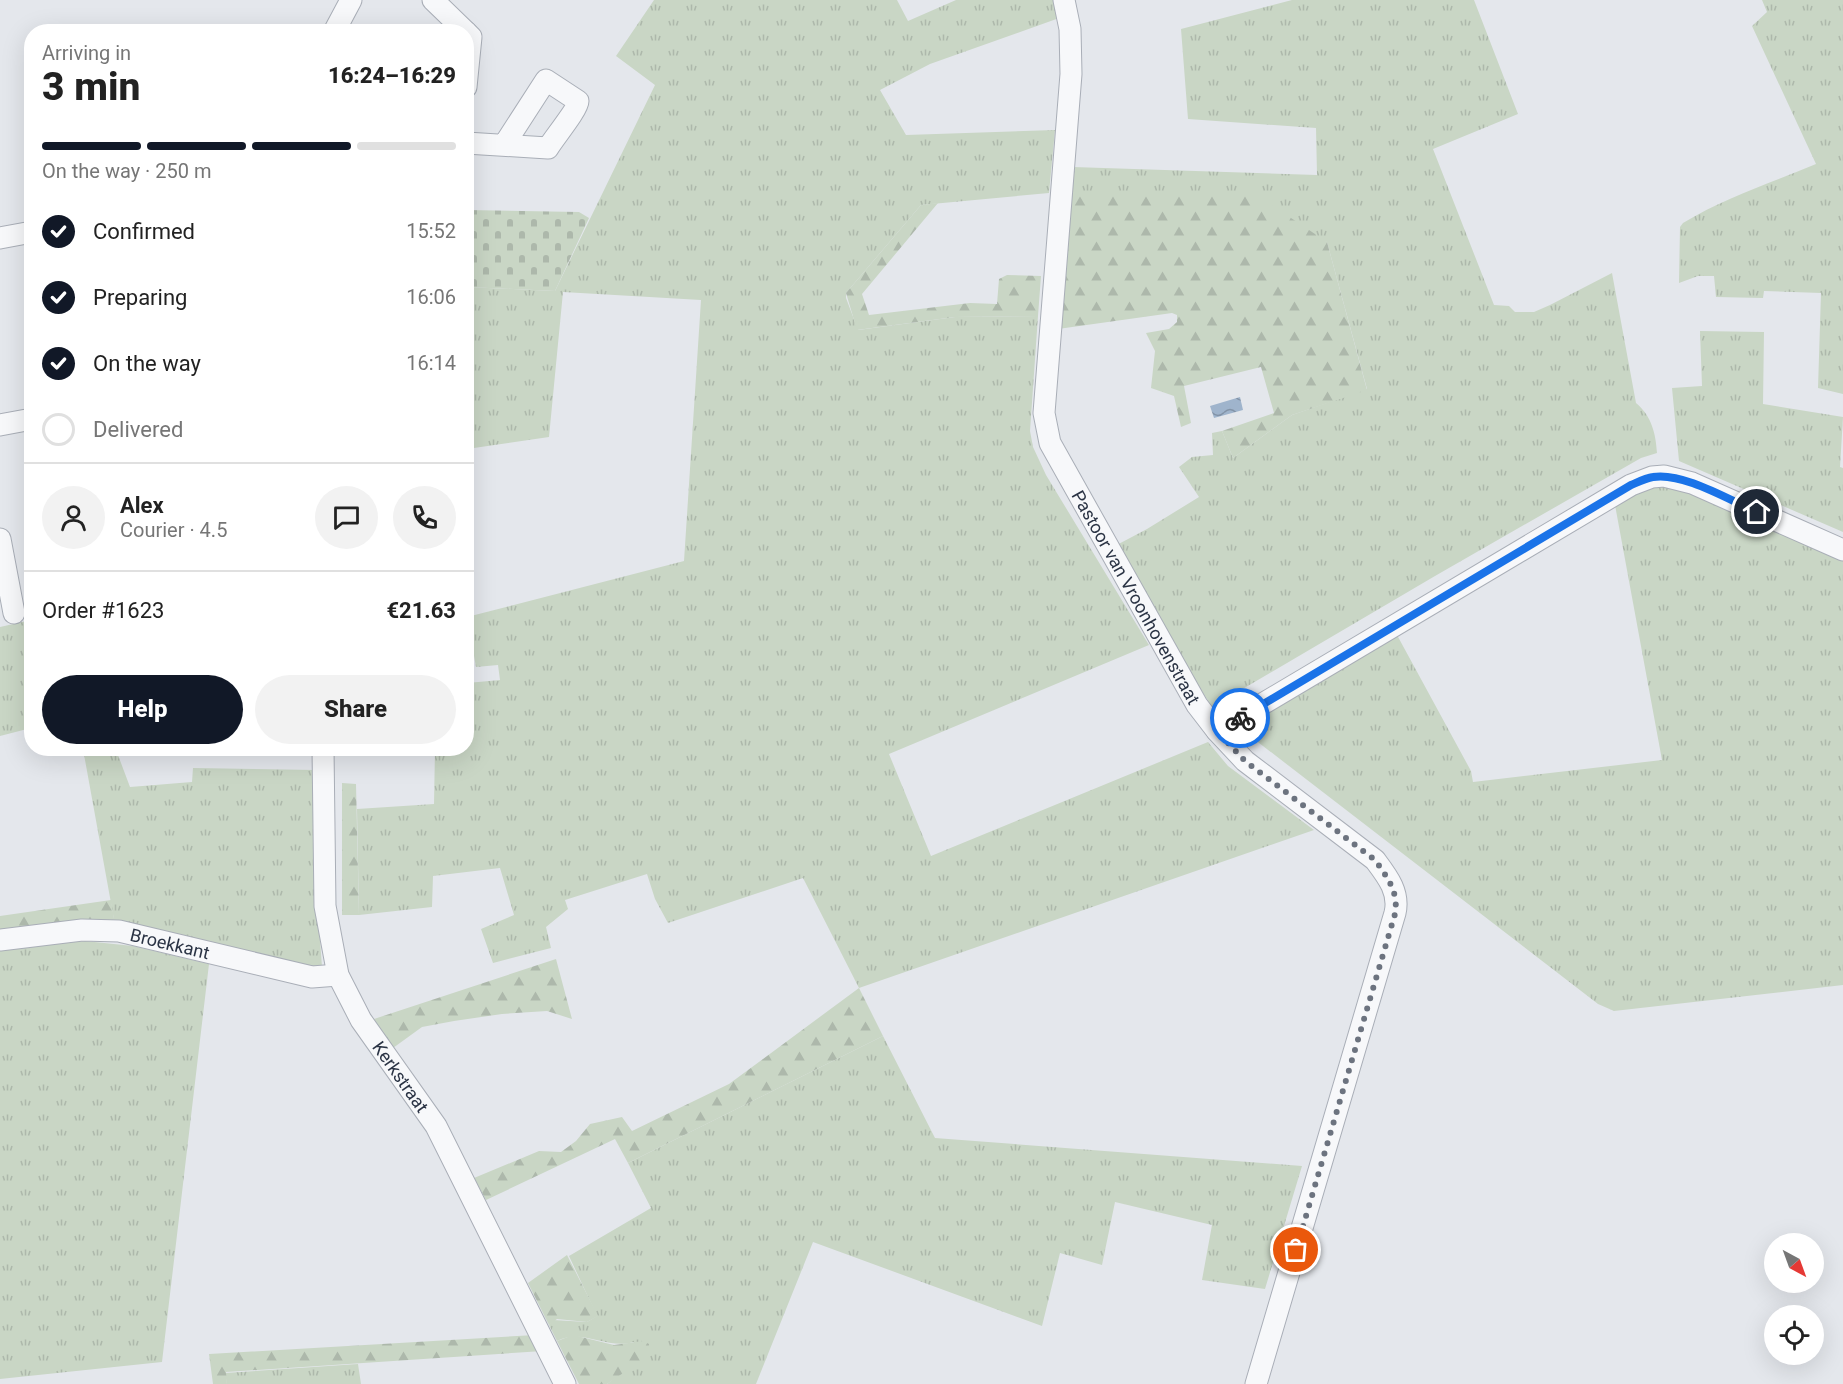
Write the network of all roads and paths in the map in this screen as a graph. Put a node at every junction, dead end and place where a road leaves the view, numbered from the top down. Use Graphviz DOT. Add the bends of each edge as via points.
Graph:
graph roads {
  1 [pos="351,0"];
  2 [pos="433,0"];
  3 [pos="1064,0"];
  4 [pos="338,24"];
  5 [pos="458,24"];
  6 [pos="474,143"];
  7 [pos="504,145"];
  8 [pos="24,234"];
  9 [pos="0,238"];
  10 [pos="24,420"];
  11 [pos="0,425"];
  12 [pos="0,538"];
  13 [pos="1843,550"];
  14 [pos="15,613"];
  15 [pos="1217,731"];
  16 [pos="323,756"];
  17 [pos="0,940"];
  18 [pos="338,975"];
  19 [pos="565,1384"];
  20 [pos="1256,1384"];
  1 -- 4 [label="street"];
  2 -- 5 [label="street"];
  3 -- 15 [label="street, Pastoor van Vroonhovenstraat" via="1070,29 1071,74 1046,429 1059,462 1197,705"];
  6 -- 7 [label="street"];
  8 -- 9 [label="street"];
  10 -- 11 [label="street"];
  12 -- 14 [label="street"];
  13 -- 15 [label="street" via="1692,483 1652,477 1631,485"];
  15 -- 20 [label="street, Pastoor van Vroonhovenstraat" via="1245,761 1375,860 1396,897 1395,914"];
  16 -- 18 [label="street, Kerkstraat" via="325,906"];
  17 -- 18 [label="street, Broekkant" via="82,930 119,931 312,977"];
  18 -- 19 [label="street, Kerkstraat" via="361,1020 436,1126"];
}
